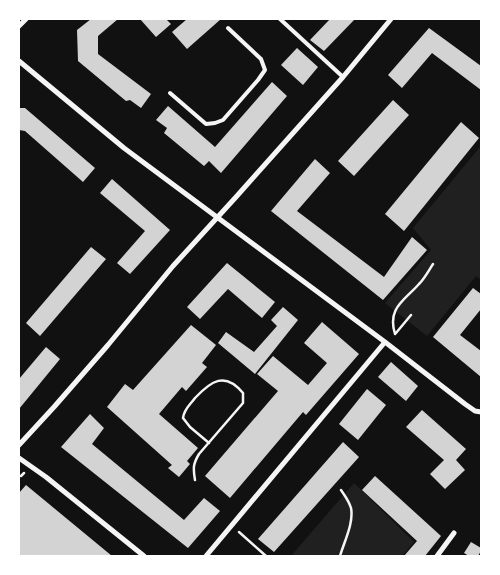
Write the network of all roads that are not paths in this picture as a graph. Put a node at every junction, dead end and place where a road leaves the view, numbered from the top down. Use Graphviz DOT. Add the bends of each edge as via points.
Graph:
graph roads {
  1 [pos="26,19"];
  2 [pos="280,19"];
  3 [pos="391,19"];
  4 [pos="19,26"];
  5 [pos="228,28"];
  6 [pos="19,61"];
  7 [pos="343,77"];
  8 [pos="170,93"];
  9 [pos="218,217"];
  10 [pos="386,343"];
  11 [pos="481,412"];
  12 [pos="19,445"];
  13 [pos="19,458"];
  14 [pos="454,533"];
  15 [pos="144,556"];
  16 [pos="206,556"];
  17 [pos="437,556"];
  1 -- 4 [label="street"];
  2 -- 7 [label="lane"];
  3 -- 7 [label="street"];
  5 -- 8 [label="lane" via="261,59 265,70 223,120 206,124"];
  6 -- 9 [label="street" via="124,148"];
  7 -- 9 [label="street"];
  9 -- 10 [label="street"];
  9 -- 12 [label="street"];
  10 -- 11 [label="street" via="465,404"];
  10 -- 16 [label="street"];
  13 -- 15 [label="street"];
  14 -- 17 [label="street"];
}
